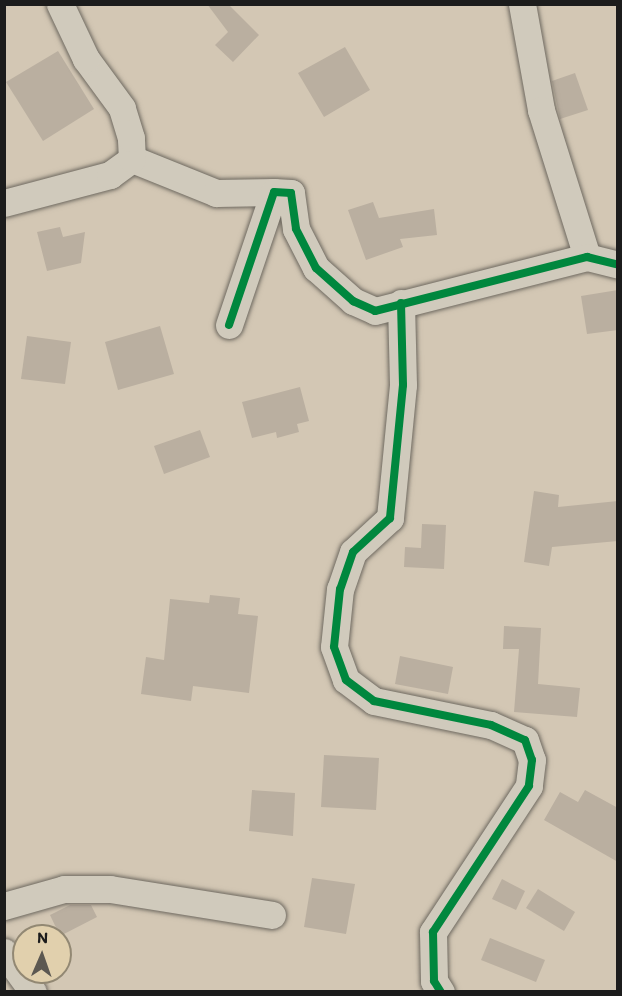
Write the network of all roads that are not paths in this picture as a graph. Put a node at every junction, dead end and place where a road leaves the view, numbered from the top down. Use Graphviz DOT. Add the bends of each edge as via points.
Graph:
graph roads {
  1 [pos="60,4"];
  2 [pos="522,4"];
  3 [pos="132,159"];
  4 [pos="274,192"];
  5 [pos="4,203"];
  6 [pos="587,257"];
  7 [pos="618,266"];
  8 [pos="401,303"];
  9 [pos="229,325"];
  10 [pos="4,906"];
  11 [pos="272,915"];
  12 [pos="4,952"];
  13 [pos="33,992"];
  14 [pos="441,992"];
  1 -- 3 [label="street" via="86,59 122,108 131,138"];
  2 -- 6 [label="street" via="541,110"];
  3 -- 4 [label="street" via="216,193"];
  3 -- 5 [label="street" via="110,175"];
  4 -- 8 [label="street" via="291,193 296,229 316,268 330,284 375,311"];
  4 -- 9 [label="street"];
  6 -- 7 [label="street"];
  6 -- 8 [label="street"];
  8 -- 14 [label="street" via="403,385 390,518 353,552 340,589 334,647 346,680 374,701 491,725 525,740 532,760 530,786 433,932 434,981"];
  10 -- 11 [label="street" via="64,889 110,889"];
  12 -- 13 [label="street"];
}
